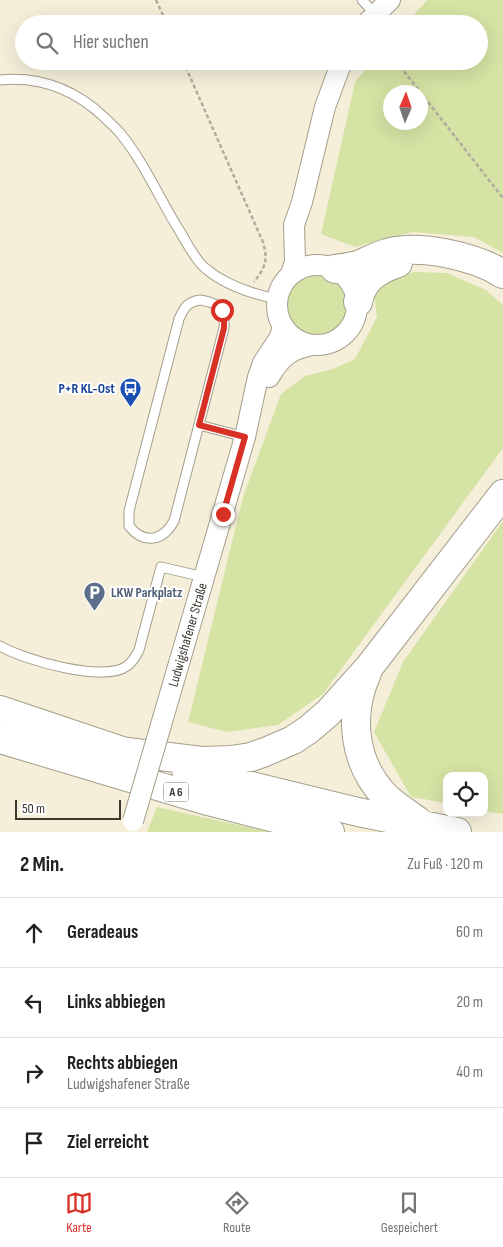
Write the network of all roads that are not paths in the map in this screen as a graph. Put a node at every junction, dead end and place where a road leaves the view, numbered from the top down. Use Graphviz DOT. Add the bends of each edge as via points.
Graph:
graph roads {
  1 [pos="390,0"];
  2 [pos="368,12"];
  3 [pos="339,70"];
  4 [pos="0,80"];
  5 [pos="302,202"];
  6 [pos="440,253"];
  7 [pos="328,267"];
  8 [pos="291,274"];
  9 [pos="503,274"];
  10 [pos="277,299"];
  11 [pos="358,302"];
  12 [pos="283,326"];
  13 [pos="313,345"];
  14 [pos="199,425"];
  15 [pos="245,437"];
  16 [pos="503,494"];
  17 [pos="204,577"];
  18 [pos="0,646"];
  19 [pos="370,666"];
  20 [pos="0,710"];
  21 [pos="8,744"];
  22 [pos="119,751"];
  23 [pos="131,827"];
  24 [pos="428,827"];
  25 [pos="330,832"];
  26 [pos="457,832"];
  1 -- 2 [label="street"];
  3 -- 5 [label="street" via="325,107"];
  4 -- 10 [label="lane" via="34,80 64,89 90,104 119,131 203,266 219,279"];
  5 -- 7 [label="street" via="308,246 313,257"];
  5 -- 8 [label="street" via="294,225 295,262"];
  6 -- 7 [label="highway" via="396,251 358,265"];
  6 -- 9 [label="highway" via="469,258"];
  6 -- 11 [label="highway" via="404,261 377,272 364,284"];
  7 -- 8 [label="street" via="305,266"];
  7 -- 11 [label="street" via="341,272 351,282"];
  8 -- 10 [label="street"];
  10 -- 12 [label="street"];
  11 -- 13 [label="street" via="353,325 343,337 329,344"];
  12 -- 13 [label="street" via="299,341"];
  12 -- 15 [label="street, Ludwigshafener Straße" via="280,338 263,363"];
  13 -- 15 [label="street, Ludwigshafener Straße" via="295,349 275,367"];
  14 -- 14 [label="lane" via="224,328 222,310 216,304 200,300 184,307 179,319 129,512 129,526 140,536 154,538 166,532 174,521"];
  14 -- 15 [label="lane"];
  15 -- 17 [label="street, Ludwigshafener Straße"];
  16 -- 19 [label="highway"];
  17 -- 18 [label="lane" via="161,567 134,660 118,670 106,672 60,667"];
  17 -- 23 [label="street, Ludwigshafener Straße, bridge"];
  19 -- 22 [label="highway" via="328,713 308,730 265,752 242,759 202,760"];
  19 -- 24 [label="highway" via="356,712 362,758 372,779 387,798"];
  20 -- 22 [label="highway, A 6"];
  21 -- 25 [label="highway, A 6"];
  22 -- 24 [label="highway, A 6" via="212,777"];
  24 -- 26 [label="highway, A 6"];
}
